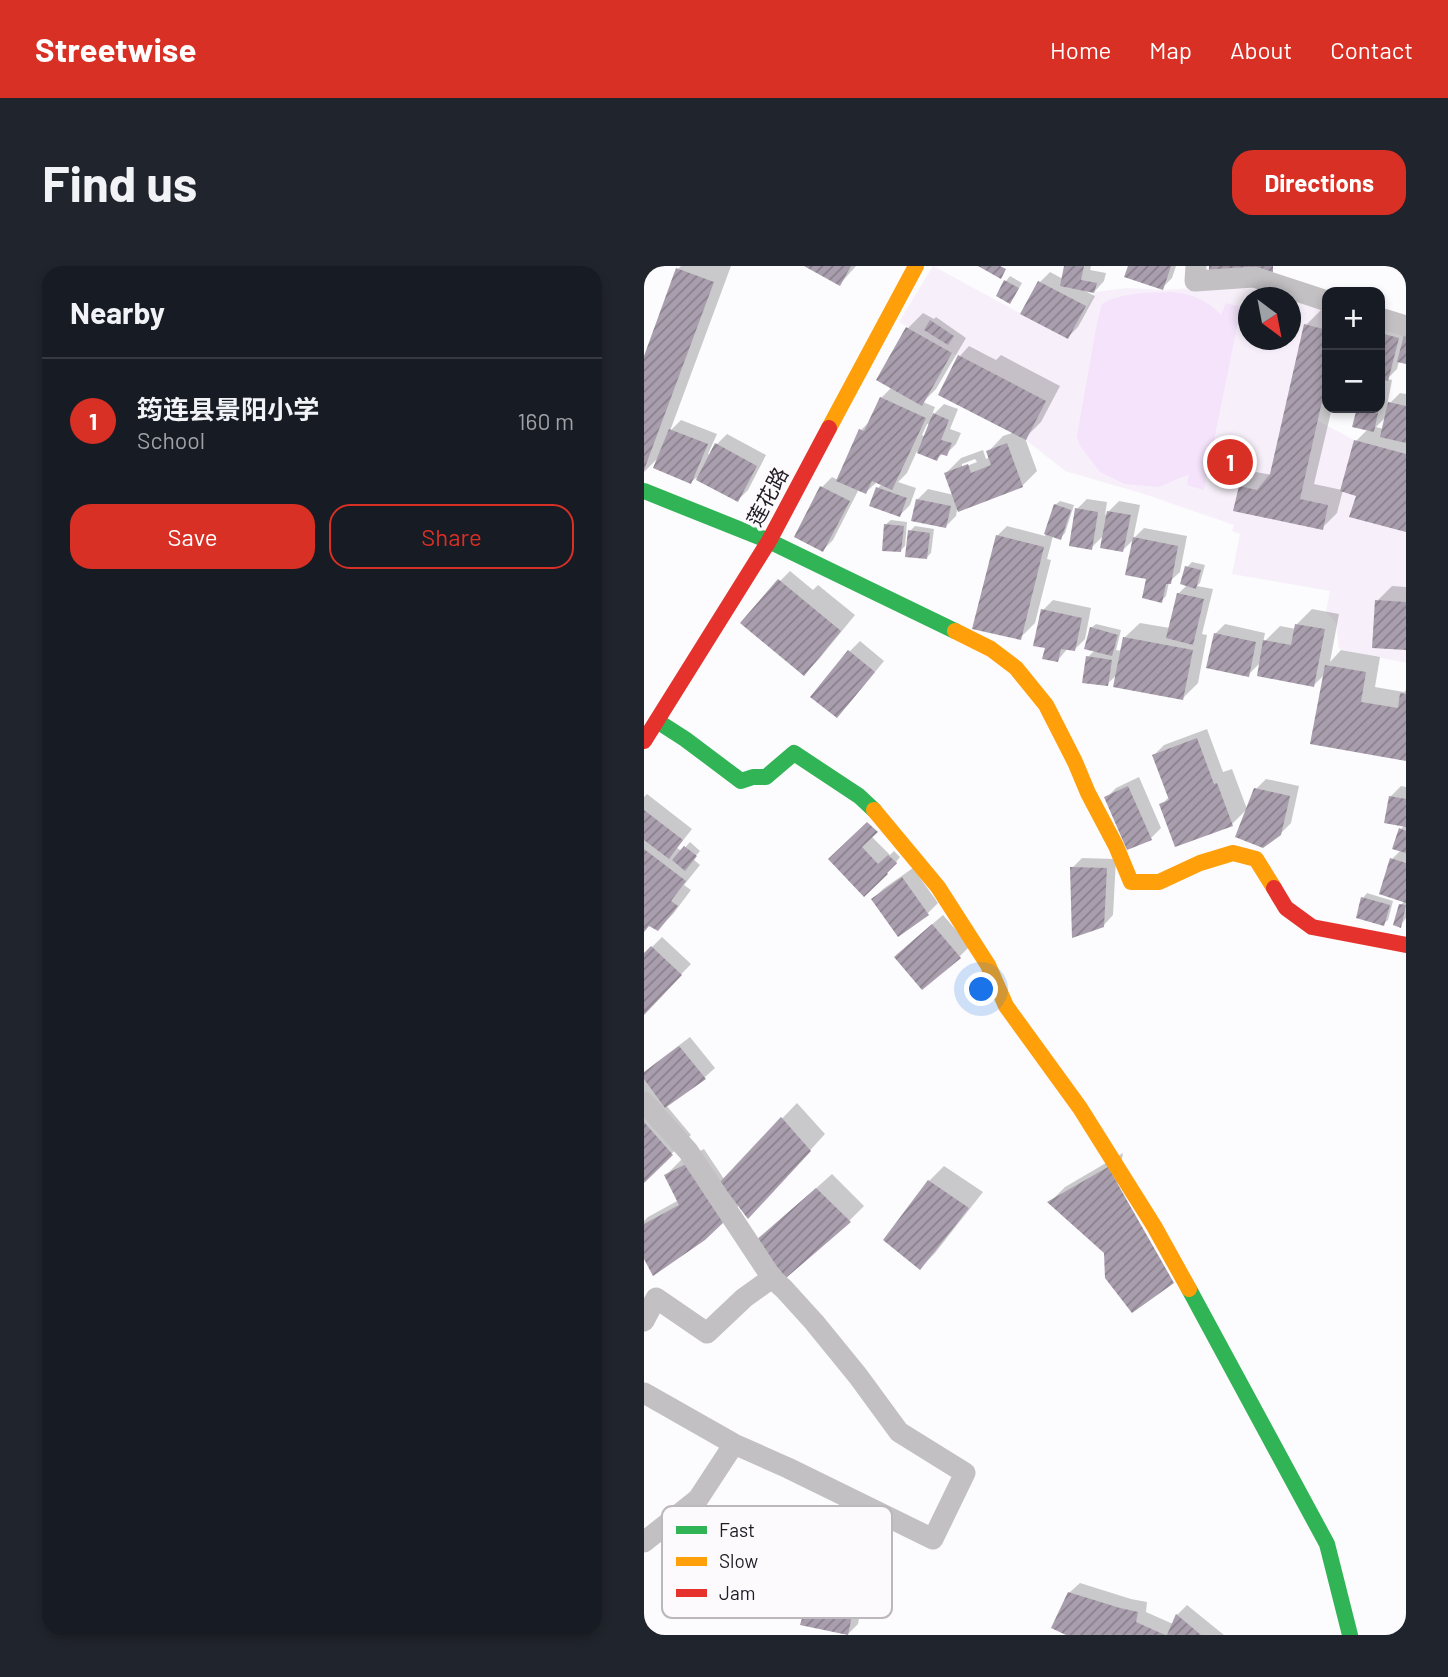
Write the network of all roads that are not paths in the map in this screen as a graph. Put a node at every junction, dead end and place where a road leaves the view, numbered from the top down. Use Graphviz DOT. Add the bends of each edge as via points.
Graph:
graph roads {
  1 [pos="916,266"];
  2 [pos="1196,266"];
  3 [pos="1322,299"];
  4 [pos="1385,320"];
  5 [pos="1406,326"];
  6 [pos="644,491"];
  7 [pos="769,541"];
  8 [pos="657,721"];
  9 [pos="644,741"];
  10 [pos="1406,944"];
  11 [pos="644,1102"];
  12 [pos="772,1278"];
  13 [pos="650,1293"];
  14 [pos="644,1321"];
  15 [pos="644,1394"];
  16 [pos="734,1444"];
  17 [pos="689,1506"];
  18 [pos="866,1506"];
  19 [pos="892,1519"];
  20 [pos="662,1528"];
  21 [pos="644,1542"];
  22 [pos="1350,1635"];
  1 -- 7 [label="street, 莲花路"];
  2 -- 3 [label="street" via="1195,281 1254,278"];
  4 -- 5 [label="street"];
  6 -- 7 [label="street"];
  7 -- 8 [label="street, 莲花路"];
  7 -- 10 [label="street" via="981,644 1016,668 1046,705 1131,882 1159,882 1233,853 1256,859 1286,908 1312,927"];
  8 -- 9 [label="street, 莲花路"];
  8 -- 22 [label="street" via="741,781 766,777 794,753 859,796 938,887 988,965 1006,1006 1080,1108 1154,1226 1246,1392 1327,1544"];
  11 -- 12 [label="street" via="688,1151"];
  12 -- 13 [label="street" via="707,1333"];
  12 -- 19 [label="street" via="841,1354 899,1432 965,1473 933,1539"];
  13 -- 14 [label="street"];
  15 -- 16 [label="street"];
  16 -- 17 [label="street"];
  16 -- 18 [label="street"];
  20 -- 21 [label="street"];
}
